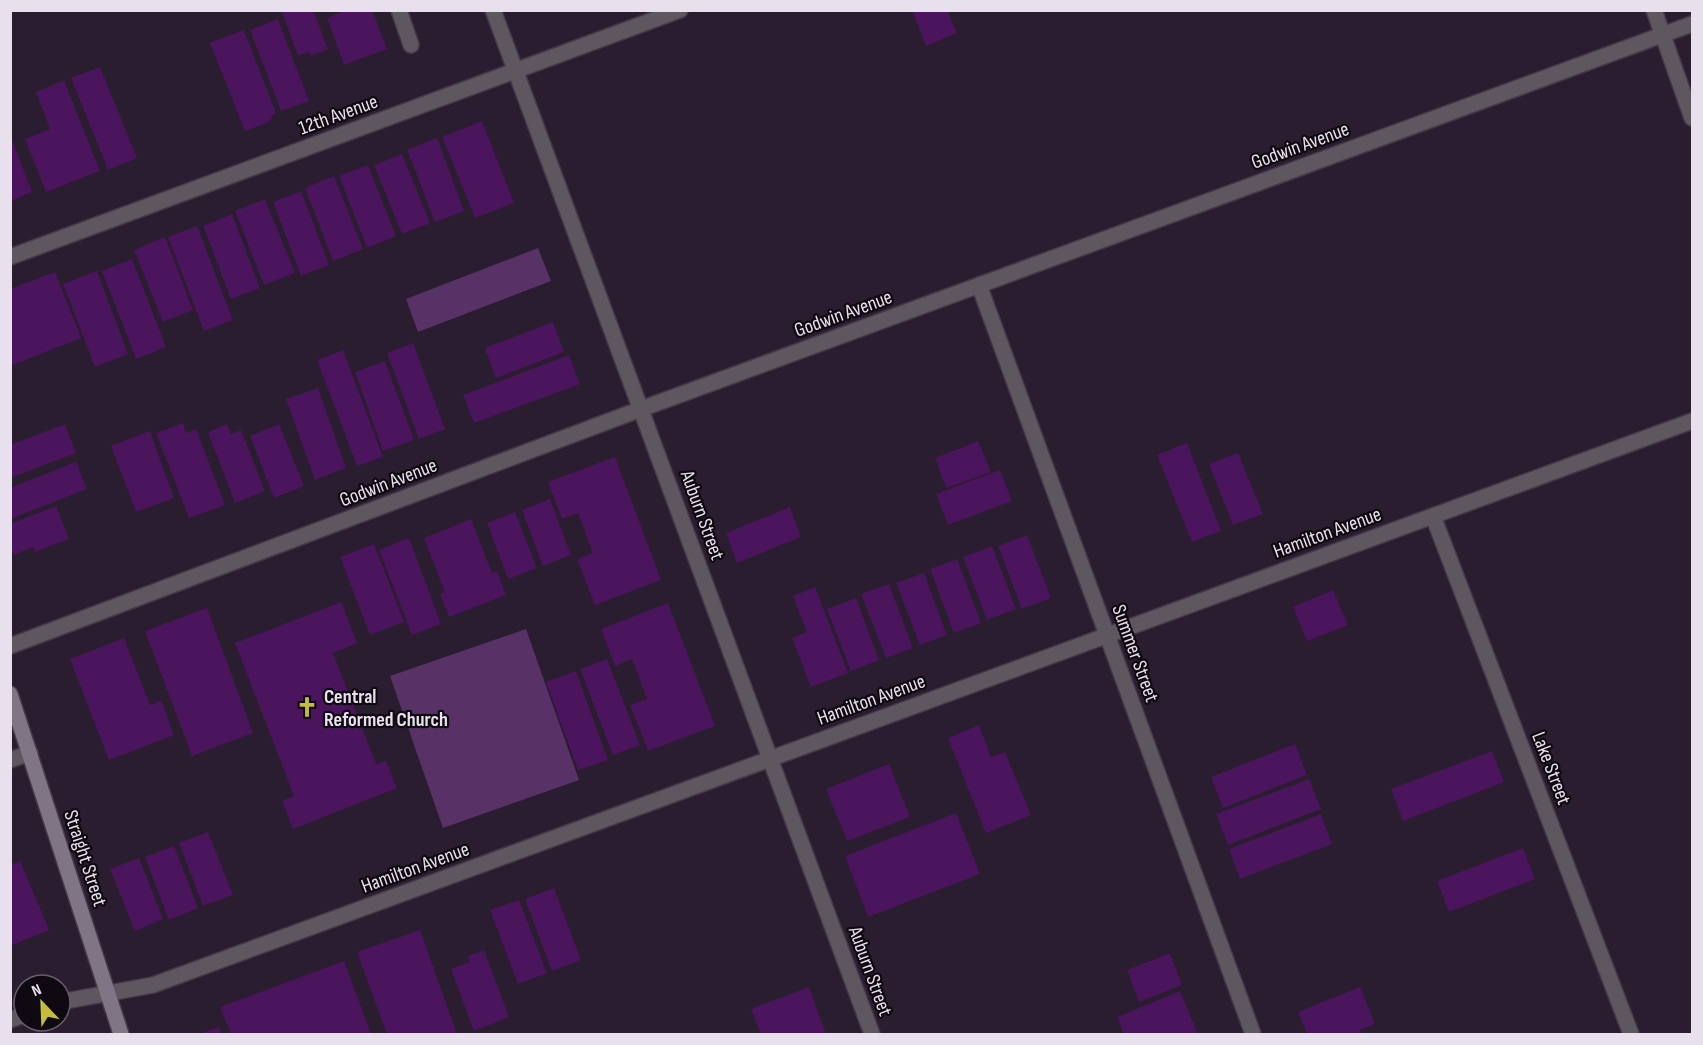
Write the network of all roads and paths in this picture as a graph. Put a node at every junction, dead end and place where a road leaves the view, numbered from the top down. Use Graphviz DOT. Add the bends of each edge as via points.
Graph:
graph roads {
  1 [pos="399,10"];
  2 [pos="493,10"];
  3 [pos="680,10"];
  4 [pos="1654,10"];
  5 [pos="1692,24"];
  6 [pos="1663,34"];
  7 [pos="411,45"];
  8 [pos="516,71"];
  9 [pos="1692,117"];
  10 [pos="10,257"];
  11 [pos="979,285"];
  12 [pos="641,409"];
  13 [pos="1692,421"];
  14 [pos="1433,516"];
  15 [pos="1107,635"];
  16 [pos="10,646"];
  17 [pos="10,694"];
  18 [pos="30,753"];
  19 [pos="770,759"];
  20 [pos="10,760"];
  21 [pos="108,993"];
  22 [pos="72,1000"];
  23 [pos="121,1035"];
  24 [pos="872,1035"];
  25 [pos="1253,1035"];
  26 [pos="1631,1035"];
  1 -- 7 [label="street"];
  2 -- 8 [label="street, Auburn Street"];
  3 -- 8 [label="street, 12th Avenue"];
  4 -- 6 [label="street"];
  5 -- 6 [label="street, Godwin Avenue"];
  6 -- 9 [label="street"];
  6 -- 11 [label="street, Godwin Avenue"];
  8 -- 10 [label="street, 12th Avenue"];
  8 -- 12 [label="street, Auburn Street"];
  11 -- 12 [label="street, Godwin Avenue"];
  11 -- 15 [label="street, Summer Street"];
  12 -- 16 [label="street, Godwin Avenue"];
  12 -- 19 [label="street, Auburn Street"];
  13 -- 14 [label="street, Hamilton Avenue"];
  14 -- 15 [label="street, Hamilton Avenue"];
  14 -- 26 [label="street, Lake Street"];
  15 -- 19 [label="street, Hamilton Avenue"];
  15 -- 25 [label="street, Summer Street"];
  17 -- 18 [label="main road, Straight Street"];
  18 -- 20 [label="street"];
  18 -- 21 [label="main road, Straight Street"];
  19 -- 21 [label="street, Hamilton Avenue" via="153,985"];
  19 -- 24 [label="street, Auburn Street"];
  21 -- 22 [label="street, Hamilton Avenue"];
  21 -- 23 [label="main road, Straight Street"];
}
